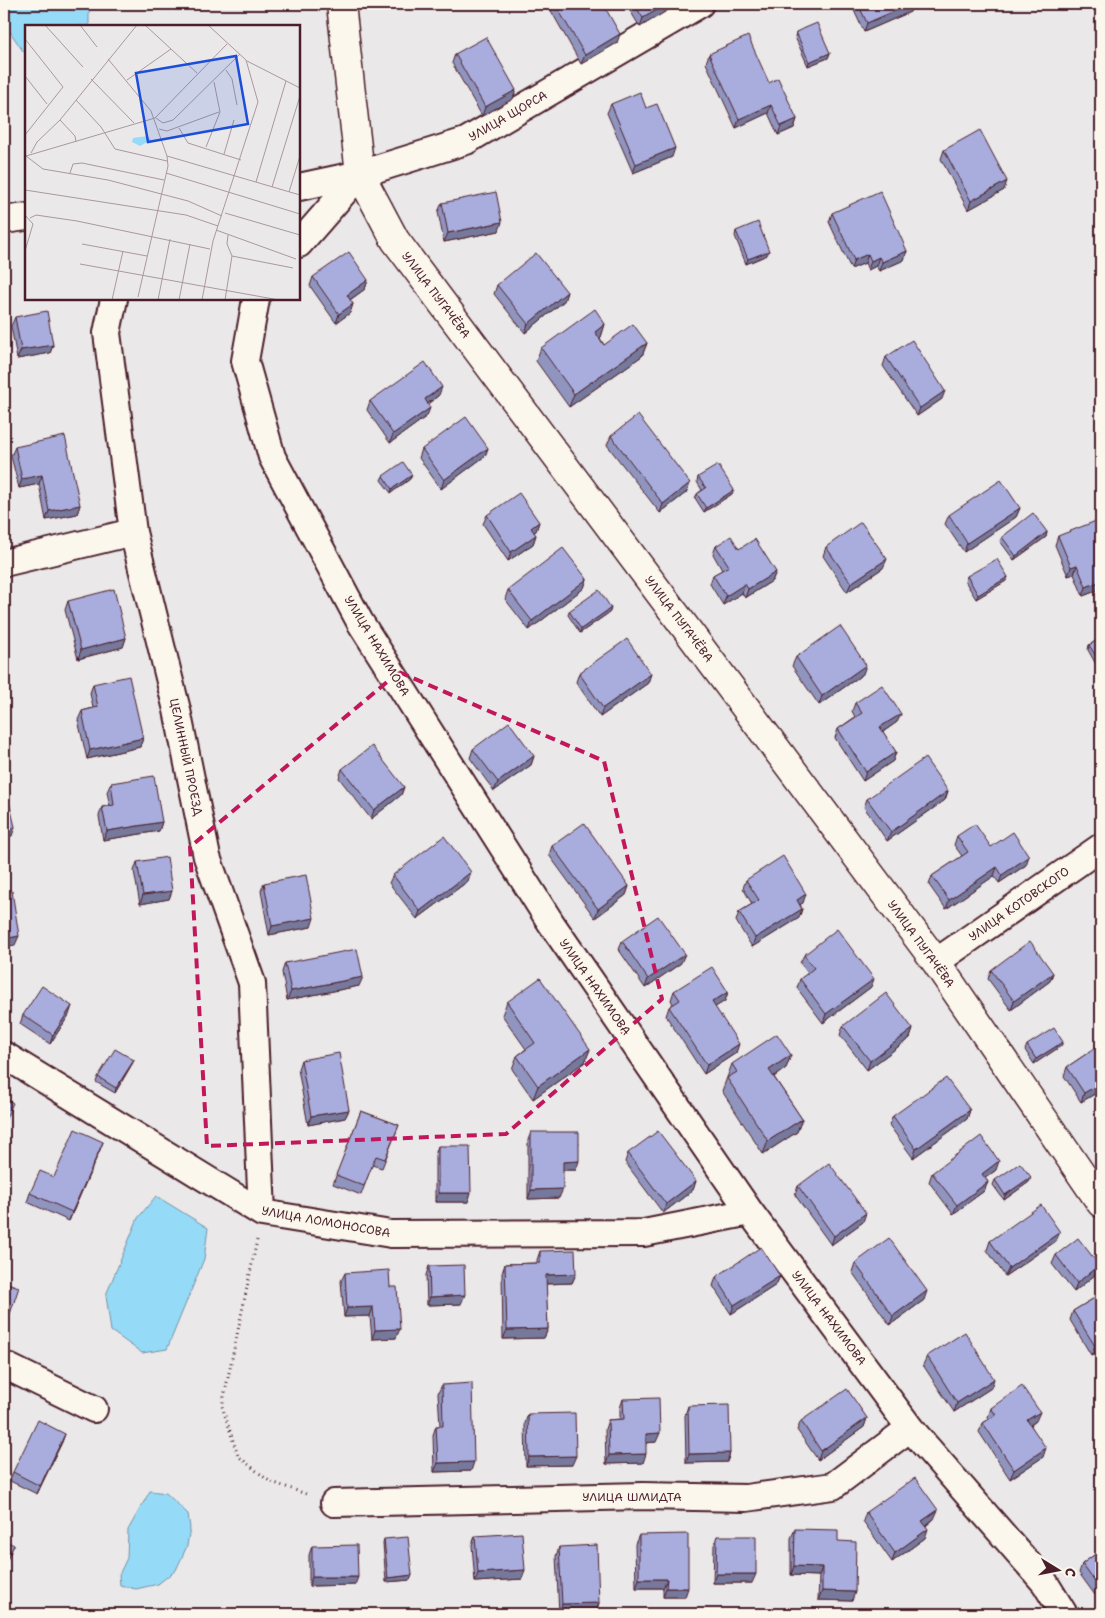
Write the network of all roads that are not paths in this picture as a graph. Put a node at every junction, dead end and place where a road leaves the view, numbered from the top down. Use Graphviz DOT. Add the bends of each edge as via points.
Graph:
graph roads {
  1 [pos="341,4"];
  2 [pos="700,4"];
  3 [pos="360,174"];
  4 [pos="300,187"];
  5 [pos="25,217"];
  6 [pos="4,220"];
  7 [pos="300,243"];
  8 [pos="114,300"];
  9 [pos="256,300"];
  10 [pos="133,532"];
  11 [pos="4,563"];
  12 [pos="1101,846"];
  13 [pos="936,962"];
  14 [pos="4,1055"];
  15 [pos="1101,1203"];
  16 [pos="750,1212"];
  17 [pos="262,1213"];
  18 [pos="4,1365"];
  19 [pos="94,1409"];
  20 [pos="910,1428"];
  21 [pos="334,1503"];
  22 [pos="1064,1614"];
  1 -- 3 [label="street, УЛИЦА ПУГАЧЁВА"];
  2 -- 3 [label="street, УЛИЦА ЩОРСА" via="466,141"];
  3 -- 4 [label="street, УЛИЦА ЩОРСА"];
  3 -- 7 [label="street"];
  3 -- 13 [label="street, УЛИЦА ПУГАЧЁВА" via="395,240"];
  5 -- 6 [label="street"];
  8 -- 10 [label="street, ЦЕЛИННЫЙ ПРОЕЗД" via="107,333"];
  9 -- 16 [label="street, УЛИЦА НАХИМОВА" via="245,361 272,457 360,622 551,923"];
  10 -- 11 [label="street"];
  10 -- 17 [label="street, ЦЕЛИННЫЙ ПРОЕЗД" via="177,710 207,858 252,983"];
  12 -- 13 [label="street, УЛИЦА КОТОВСКОГО"];
  13 -- 15 [label="street, УЛИЦА ПУГАЧЁВА"];
  14 -- 17 [label="street, УЛИЦА ЛОМОНОСОВА"];
  16 -- 17 [label="street, УЛИЦА ЛОМОНОСОВА" via="644,1233 401,1234"];
  16 -- 20 [label="street, УЛИЦА НАХИМОВА"];
  18 -- 19 [label="street"];
  20 -- 21 [label="street, УЛИЦА ШМИДТА" via="833,1486 746,1498 643,1496"];
  20 -- 22 [label="street, УЛИЦА НАХИМОВА" via="1045,1583"];
}
